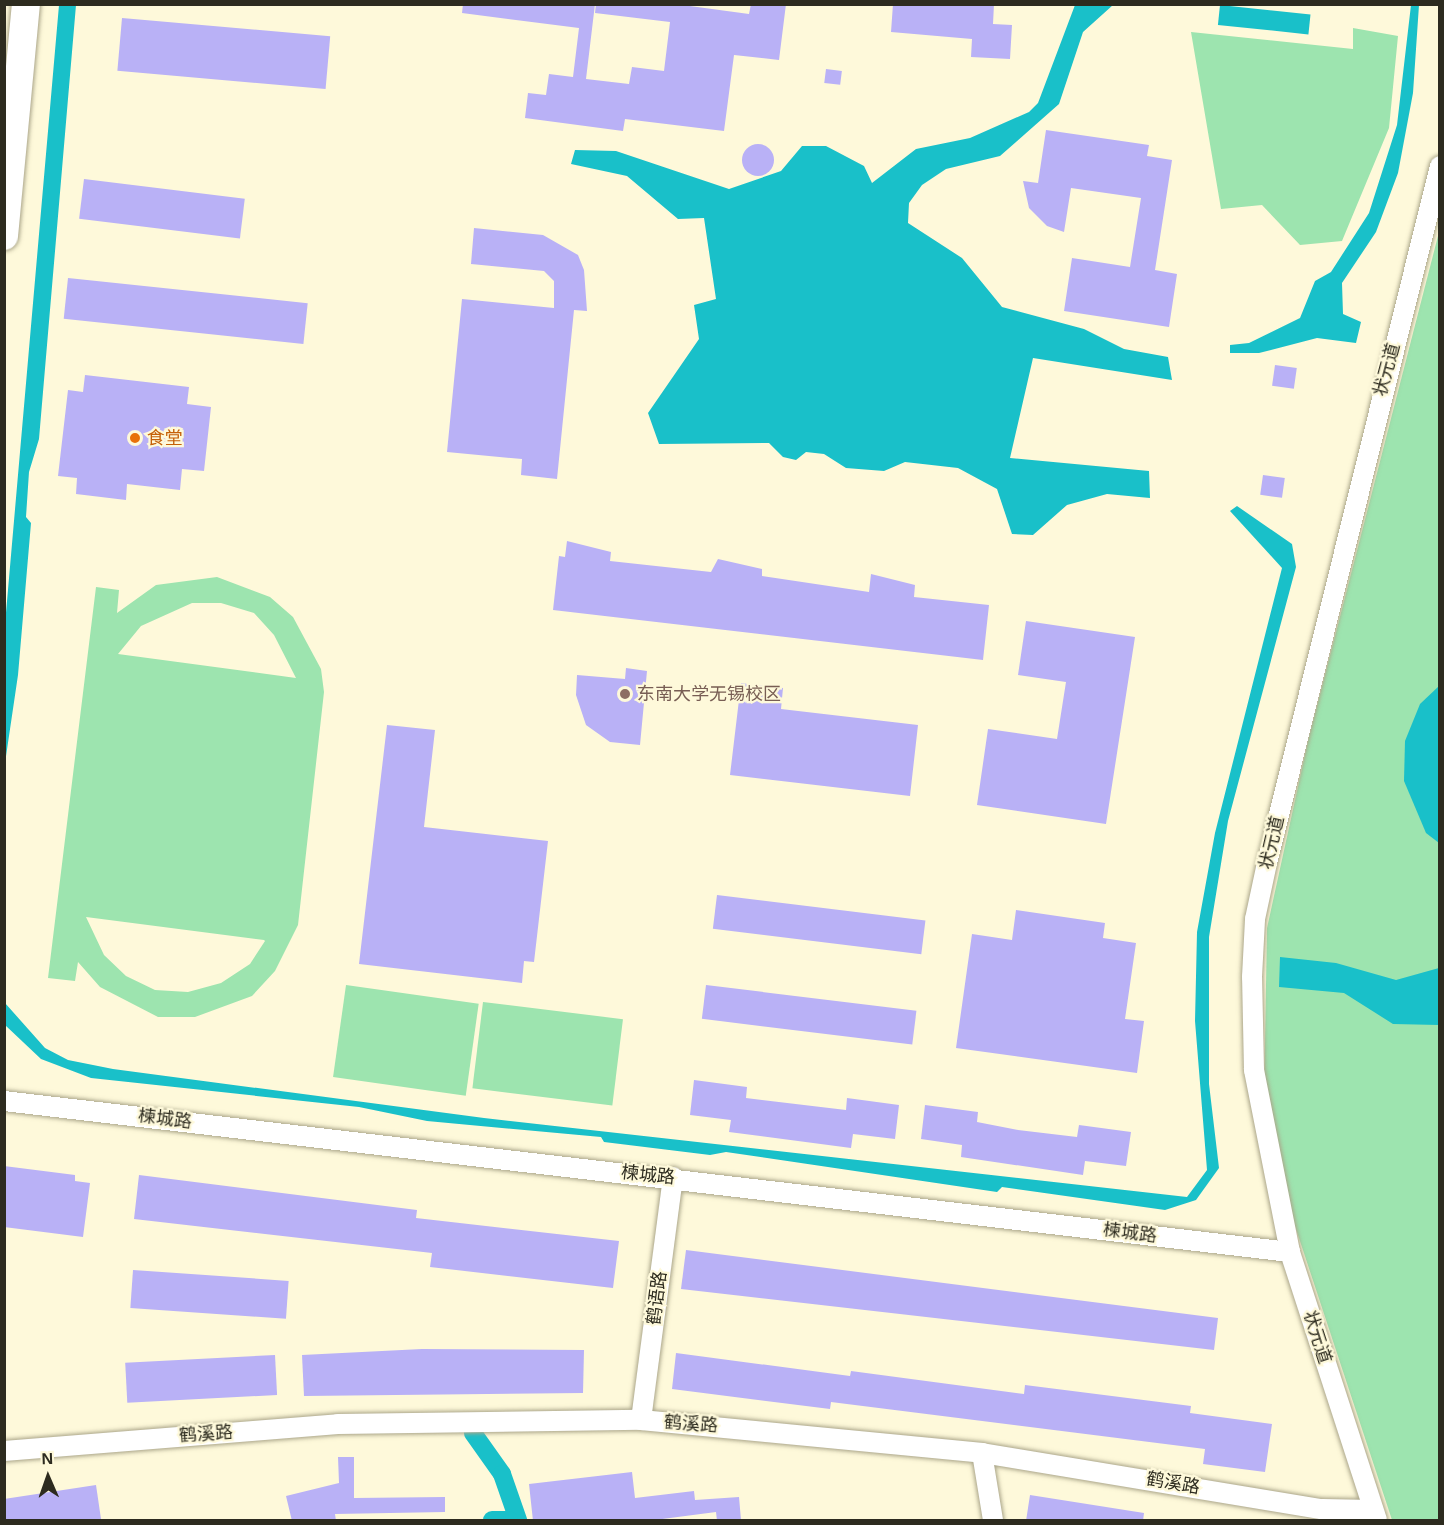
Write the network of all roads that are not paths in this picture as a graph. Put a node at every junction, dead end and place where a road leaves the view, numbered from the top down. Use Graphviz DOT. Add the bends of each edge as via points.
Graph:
graph roads {
  1 [pos="6,4"];
  2 [pos="26,4"];
  3 [pos="4,22"];
  4 [pos="1440,166"];
  5 [pos="4,236"];
  6 [pos="4,1101"];
  7 [pos="673,1177"];
  8 [pos="1290,1252"];
  9 [pos="641,1420"];
  10 [pos="4,1451"];
  11 [pos="982,1453"];
  12 [pos="1375,1515"];
  13 [pos="993,1521"];
  1 -- 3 [label="highway"];
  2 -- 5 [label="highway"];
  4 -- 8 [label="street, 状元道" via="1255,919 1254,1070"];
  6 -- 7 [label="street, 楝城路"];
  7 -- 8 [label="street, 楝城路"];
  7 -- 9 [label="street, 鹤语路"];
  8 -- 12 [label="street, 状元道"];
  9 -- 10 [label="street, 鹤溪路" via="338,1424"];
  9 -- 11 [label="street, 鹤溪路"];
  11 -- 12 [label="street, 鹤溪路"];
  11 -- 13 [label="street"];
}
